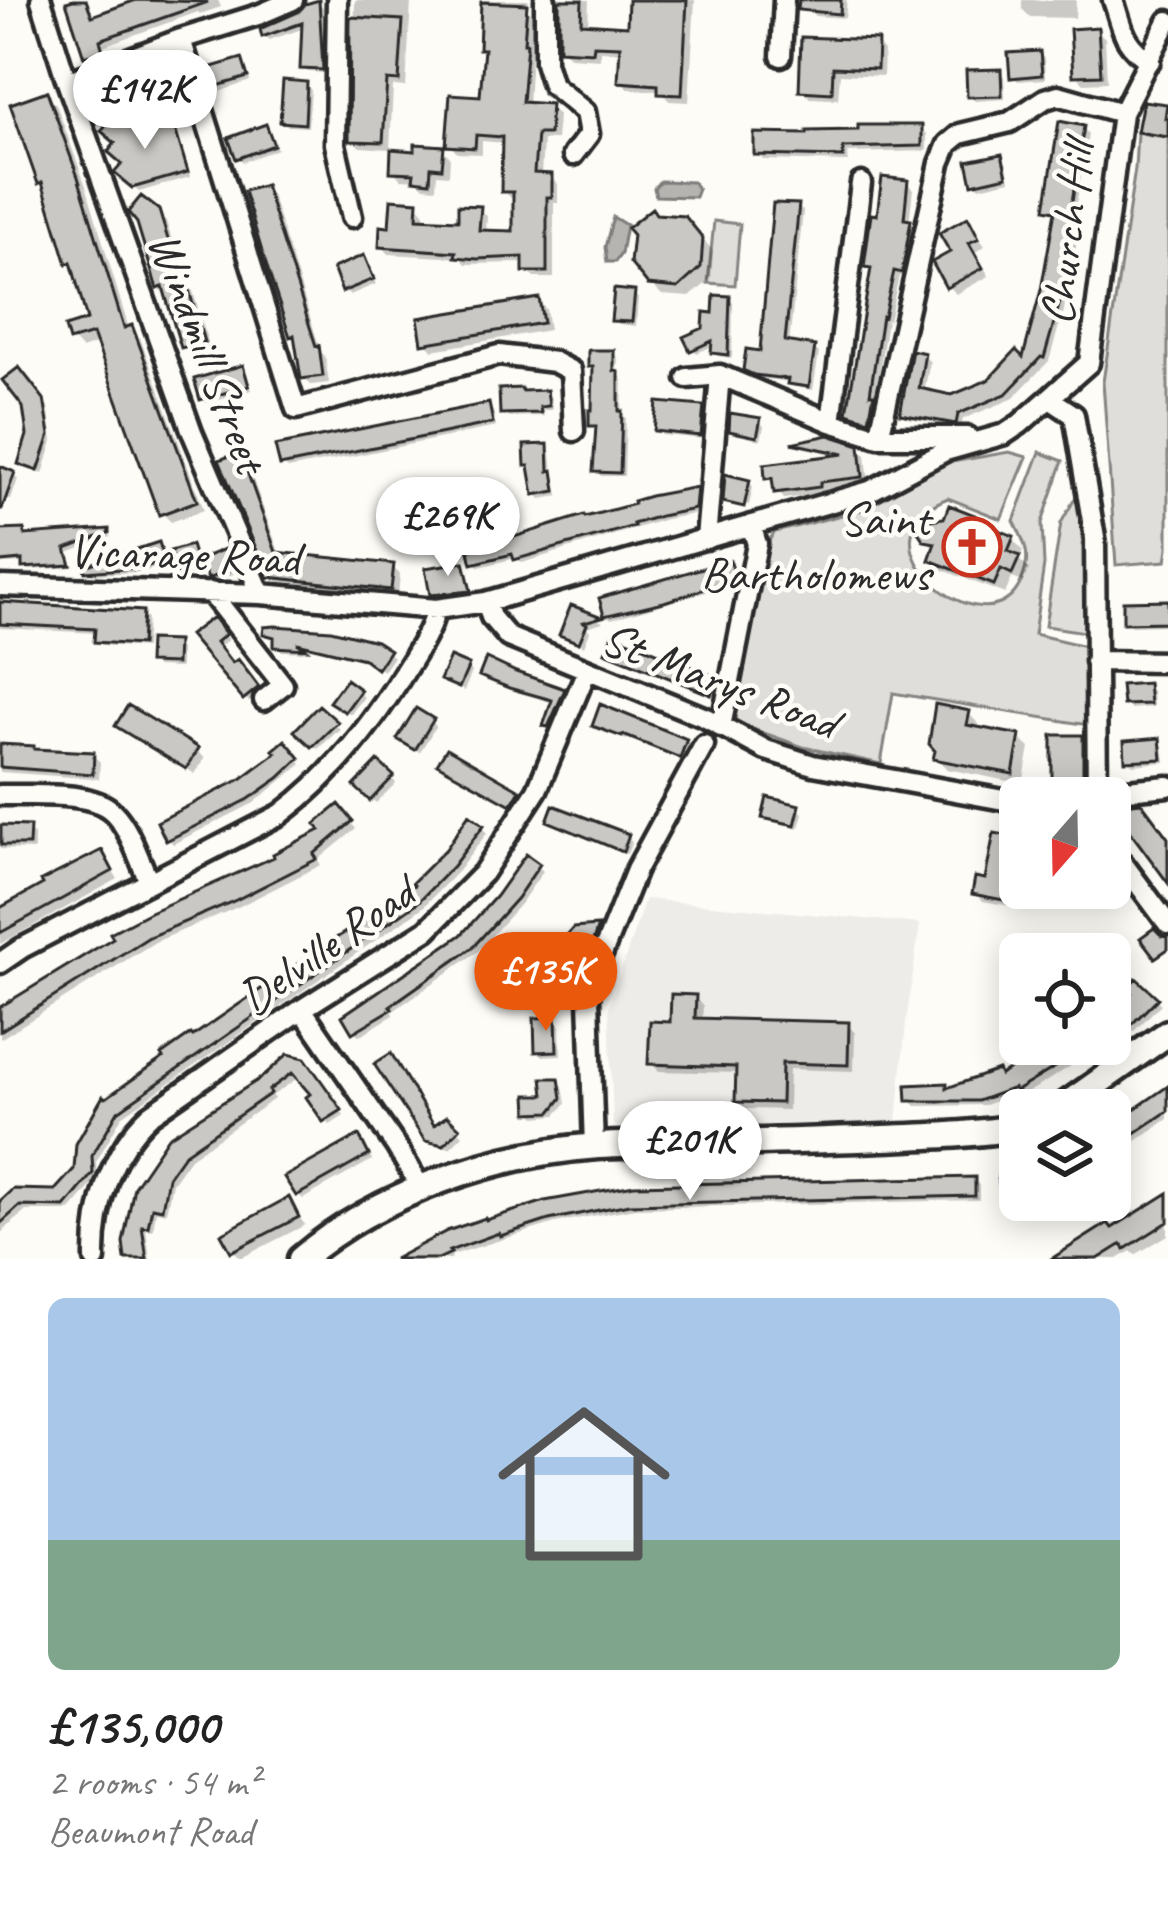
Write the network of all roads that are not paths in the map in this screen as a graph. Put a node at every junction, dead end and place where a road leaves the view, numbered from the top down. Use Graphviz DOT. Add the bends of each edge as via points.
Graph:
graph roads {
  1 [pos="41,0"];
  2 [pos="293,0"];
  3 [pos="337,0"];
  4 [pos="545,0"];
  5 [pos="784,0"];
  6 [pos="1113,0"];
  7 [pos="255,8"];
  8 [pos="1168,21"];
  9 [pos="181,39"];
  10 [pos="1168,43"];
  11 [pos="781,56"];
  12 [pos="1150,61"];
  13 [pos="68,82"];
  14 [pos="1122,113"];
  15 [pos="573,155"];
  16 [pos="860,183"];
  17 [pos="352,217"];
  18 [pos="720,376"];
  19 [pos="687,378"];
  20 [pos="1050,399"];
  21 [pos="831,422"];
  22 [pos="574,431"];
  23 [pos="1003,435"];
  24 [pos="879,437"];
  25 [pos="888,482"];
  26 [pos="752,525"];
  27 [pos="706,539"];
  28 [pos="0,586"];
  29 [pos="209,592"];
  30 [pos="261,594"];
  31 [pos="485,602"];
  32 [pos="436,610"];
  33 [pos="1095,661"];
  34 [pos="1168,662"];
  35 [pos="587,670"];
  36 [pos="264,700"];
  37 [pos="721,727"];
  38 [pos="704,745"];
  39 [pos="1096,777"];
  40 [pos="1168,786"];
  41 [pos="1131,791"];
  42 [pos="0,795"];
  43 [pos="999,799"];
  44 [pos="1131,874"];
  45 [pos="149,881"];
  46 [pos="1168,924"];
  47 [pos="0,963"];
  48 [pos="302,1009"];
  49 [pos="1168,1033"];
  50 [pos="1089,1089"];
  51 [pos="999,1131"];
  52 [pos="594,1147"];
  53 [pos="421,1188"];
  54 [pos="95,1259"];
  55 [pos="301,1259"];
  1 -- 13 [label="street, Windmill Street"];
  2 -- 7 [label="street"];
  3 -- 17 [label="street" via="335,143"];
  4 -- 15 [label="street" via="552,85 585,112 589,134"];
  5 -- 11 [label="street"];
  6 -- 12 [label="street" via="1122,32"];
  7 -- 9 [label="street"];
  8 -- 12 [label="street, Church Hill"];
  9 -- 13 [label="street"];
  9 -- 22 [label="street" via="296,409 499,355 571,371"];
  10 -- 12 [label="street, Church Hill"];
  12 -- 14 [label="street, Church Hill"];
  13 -- 30 [label="street, Windmill Street" via="193,432"];
  14 -- 20 [label="street, Church Hill" via="1089,363"];
  14 -- 24 [label="street" via="1058,95 948,143"];
  16 -- 21 [label="street"];
  18 -- 19 [label="street"];
  18 -- 21 [label="street"];
  18 -- 27 [label="street"];
  20 -- 23 [label="street, Church Hill"];
  20 -- 33 [label="street" via="1074,415 1086,477 1095,538"];
  21 -- 24 [label="street"];
  23 -- 24 [label="street"];
  23 -- 25 [label="street, Church Hill" via="945,451"];
  24 -- 25 [label="street" via="898,462"];
  25 -- 26 [label="street, Church Hill"];
  26 -- 27 [label="street, Church Hill"];
  26 -- 37 [label="street" via="757,544"];
  27 -- 31 [label="street, Church Hill"];
  28 -- 29 [label="street, Vicarage Road"];
  29 -- 30 [label="street, Vicarage Road"];
  29 -- 36 [label="street" via="284,685"];
  30 -- 32 [label="street, Vicarage Road"];
  31 -- 32 [label="street, Church Hill"];
  31 -- 35 [label="street, St Marys Road" via="508,637"];
  32 -- 45 [label="street" via="381,708 318,784 281,814"];
  33 -- 34 [label="street"];
  33 -- 39 [label="street"];
  35 -- 37 [label="street, St Marys Road"];
  35 -- 48 [label="street, Delville Road" via="537,790 483,873 428,930"];
  37 -- 43 [label="street, St Marys Road" via="813,765"];
  38 -- 52 [label="street" via="636,870 595,972"];
  40 -- 41 [label="street"];
  42 -- 45 [label="street" via="105,805"];
  44 -- 46 [label="street"];
  45 -- 47 [label="street"];
  48 -- 53 [label="street"];
  48 -- 54 [label="street, Delville Road" via="132,1133 104,1191"];
  49 -- 50 [label="main road"];
  51 -- 52 [label="main road"];
  52 -- 53 [label="main road"];
  53 -- 55 [label="main road" via="350,1223"];
}
